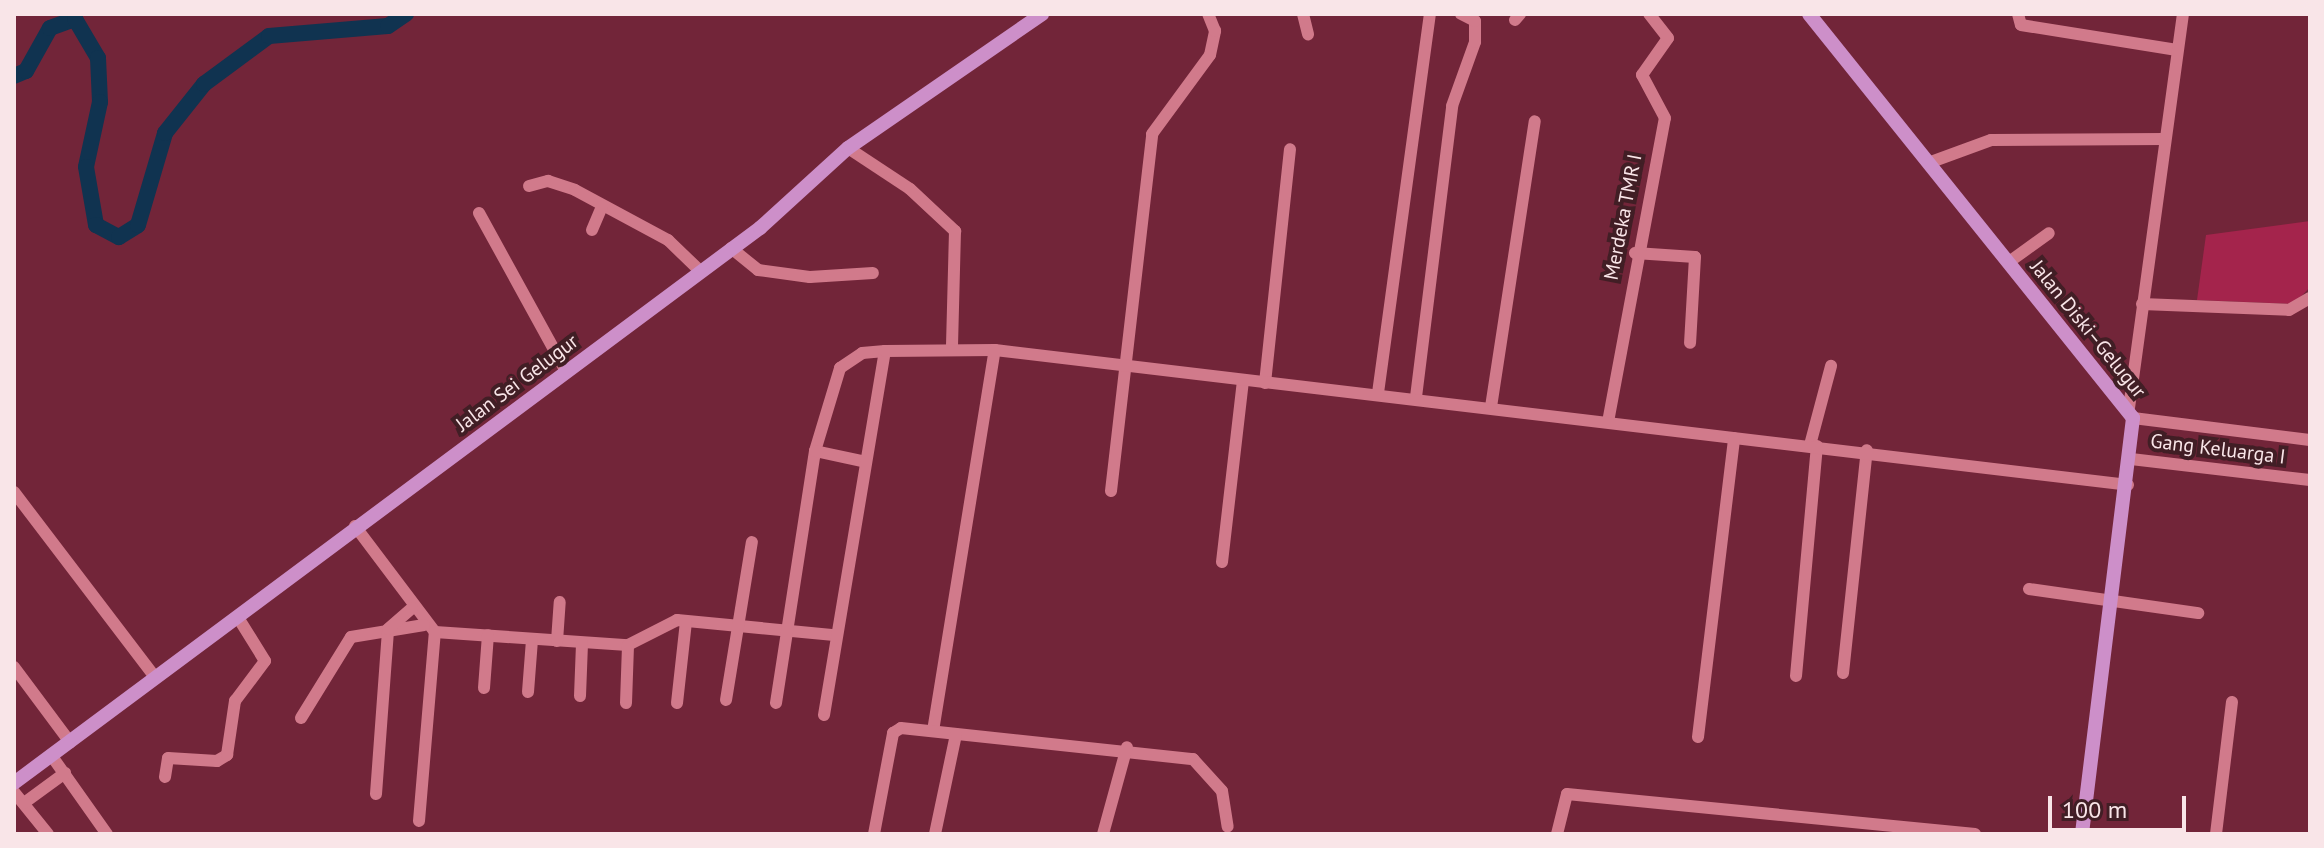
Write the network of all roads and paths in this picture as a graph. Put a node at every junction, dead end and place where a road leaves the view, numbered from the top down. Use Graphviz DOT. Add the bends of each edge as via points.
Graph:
graph roads {
  1 [pos="1042,14"];
  2 [pos="1303,14"];
  3 [pos="1430,14"];
  4 [pos="1461,14"];
  5 [pos="1649,14"];
  6 [pos="1809,14"];
  7 [pos="2018,14"];
  8 [pos="2183,14"];
  9 [pos="1215,16"];
  10 [pos="1308,34"];
  11 [pos="2177,50"];
  12 [pos="1535,121"];
  13 [pos="2165,139"];
  14 [pos="848,148"];
  15 [pos="1290,149"];
  16 [pos="1931,162"];
  17 [pos="529,186"];
  18 [pos="602,206"];
  19 [pos="479,213"];
  20 [pos="592,230"];
  21 [pos="2049,233"];
  22 [pos="731,248"];
  23 [pos="1635,253"];
  24 [pos="2009,262"];
  25 [pos="698,269"];
  26 [pos="873,273"];
  27 [pos="2310,298"];
  28 [pos="2142,304"];
  29 [pos="1690,343"];
  30 [pos="952,347"];
  31 [pos="995,350"];
  32 [pos="885,351"];
  33 [pos="1124,366"];
  34 [pos="1831,366"];
  35 [pos="566,371"];
  36 [pos="1243,380"];
  37 [pos="1265,383"];
  38 [pos="1378,393"];
  39 [pos="1416,397"];
  40 [pos="1491,407"];
  41 [pos="2131,413"];
  42 [pos="1608,422"];
  43 [pos="1734,438"];
  44 [pos="2310,440"];
  45 [pos="1814,445"];
  46 [pos="1867,450"];
  47 [pos="815,451"];
  48 [pos="2131,459"];
  49 [pos="866,462"];
  50 [pos="2305,480"];
  51 [pos="2128,485"];
  52 [pos="1111,491"];
  53 [pos="14,492"];
  54 [pos="355,526"];
  55 [pos="752,542"];
  56 [pos="1222,562"];
  57 [pos="2029,589"];
  58 [pos="2112,598"];
  59 [pos="560,602"];
  60 [pos="412,608"];
  61 [pos="2198,613"];
  62 [pos="239,619"];
  63 [pos="686,621"];
  64 [pos="737,625"];
  65 [pos="388,629"];
  66 [pos="430,629"];
  67 [pos="789,630"];
  68 [pos="488,635"];
  69 [pos="834,635"];
  70 [pos="532,640"];
  71 [pos="557,641"];
  72 [pos="582,643"];
  73 [pos="628,645"];
  74 [pos="14,667"];
  75 [pos="1843,673"];
  76 [pos="1796,676"];
  77 [pos="155,677"];
  78 [pos="484,688"];
  79 [pos="528,692"];
  80 [pos="580,696"];
  81 [pos="726,700"];
  82 [pos="2232,702"];
  83 [pos="626,703"];
  84 [pos="677,703"];
  85 [pos="776,703"];
  86 [pos="824,715"];
  87 [pos="301,718"];
  88 [pos="933,731"];
  89 [pos="956,734"];
  90 [pos="1698,737"];
  91 [pos="70,742"];
  92 [pos="1127,747"];
  93 [pos="51,755"];
  94 [pos="65,773"];
  95 [pos="165,777"];
  96 [pos="14,783"];
  97 [pos="14,792"];
  98 [pos="376,794"];
  99 [pos="24,803"];
  100 [pos="419,821"];
  101 [pos="1228,827"];
  102 [pos="1914,831"];
  103 [pos="48,834"];
  104 [pos="107,834"];
  105 [pos="874,834"];
  106 [pos="935,834"];
  107 [pos="1103,834"];
  108 [pos="1557,834"];
  109 [pos="1975,834"];
  110 [pos="2082,834"];
  111 [pos="2216,834"];
  1 -- 14 [label="main road, Jalan Sei Gelugur"];
  2 -- 10 [label="street"];
  3 -- 38 [label="street"];
  4 -- 39 [label="street" via="1475,21 1475,42 1452,106"];
  5 -- 23 [label="street, Merdeka TMR I" via="1668,38 1642,70 1665,118"];
  6 -- 16 [label="main road, Jalan Diski–Gelugur"];
  7 -- 11 [label="street" via="2021,25"];
  8 -- 11 [label="street"];
  9 -- 33 [label="street" via="1210,55 1152,134"];
  11 -- 13 [label="street"];
  12 -- 40 [label="street"];
  13 -- 16 [label="street" via="1991,140"];
  13 -- 28 [label="street"];
  14 -- 22 [label="main road, Jalan Sei Gelugur"];
  14 -- 30 [label="street" via="910,189 955,231"];
  15 -- 37 [label="street"];
  16 -- 24 [label="main road, Jalan Diski–Gelugur"];
  17 -- 18 [label="street" via="556,184"];
  18 -- 20 [label="street"];
  18 -- 25 [label="street" via="668,240"];
  19 -- 35 [label="street"];
  21 -- 24 [label="street"];
  22 -- 25 [label="main road, Jalan Sei Gelugur"];
  22 -- 26 [label="street" via="758,270 810,277"];
  23 -- 29 [label="street" via="1695,257"];
  23 -- 42 [label="street, Merdeka TMR I"];
  24 -- 41 [label="main road, Jalan Diski–Gelugur"];
  25 -- 35 [label="main road, Jalan Sei Gelugur"];
  27 -- 28 [label="street" via="2289,310"];
  28 -- 41 [label="street"];
  30 -- 31 [label="street"];
  30 -- 32 [label="street"];
  31 -- 33 [label="street"];
  31 -- 88 [label="street"];
  32 -- 47 [label="street" via="862,353 840,368"];
  32 -- 49 [label="street"];
  33 -- 36 [label="street"];
  33 -- 52 [label="street"];
  34 -- 45 [label="street"];
  35 -- 54 [label="main road, Jalan Sei Gelugur"];
  36 -- 37 [label="street"];
  36 -- 56 [label="street"];
  37 -- 38 [label="street"];
  38 -- 39 [label="street"];
  39 -- 40 [label="street"];
  40 -- 42 [label="street"];
  41 -- 44 [label="street"];
  41 -- 48 [label="main road, Jalan Diski–Gelugur"];
  42 -- 43 [label="street"];
  43 -- 45 [label="street"];
  43 -- 90 [label="street"];
  45 -- 46 [label="street"];
  45 -- 76 [label="street"];
  46 -- 51 [label="street"];
  46 -- 75 [label="street"];
  47 -- 49 [label="street"];
  47 -- 67 [label="street"];
  48 -- 50 [label="street, Gang Keluarga I"];
  48 -- 51 [label="main road, Jalan Diski–Gelugur"];
  49 -- 69 [label="street"];
  51 -- 58 [label="main road, Jalan Diski–Gelugur"];
  53 -- 77 [label="street"];
  54 -- 60 [label="street"];
  54 -- 62 [label="main road, Jalan Sei Gelugur"];
  55 -- 64 [label="street"];
  57 -- 58 [label="street"];
  58 -- 61 [label="street"];
  58 -- 110 [label="main road, Jalan Diski–Gelugur"];
  59 -- 71 [label="street"];
  60 -- 65 [label="street"];
  60 -- 66 [label="street"];
  62 -- 77 [label="main road, Jalan Sei Gelugur"];
  62 -- 95 [label="street" via="265,661 235,701 227,755 168,758"];
  63 -- 64 [label="street"];
  63 -- 73 [label="street" via="671,621"];
  63 -- 84 [label="street"];
  64 -- 67 [label="street"];
  64 -- 81 [label="street"];
  65 -- 66 [label="street"];
  65 -- 87 [label="street" via="342,645"];
  65 -- 98 [label="street"];
  66 -- 68 [label="street"];
  66 -- 100 [label="street"];
  67 -- 69 [label="street"];
  67 -- 85 [label="street"];
  68 -- 70 [label="street"];
  68 -- 78 [label="street"];
  69 -- 86 [label="street"];
  70 -- 71 [label="street"];
  70 -- 79 [label="street"];
  71 -- 72 [label="street"];
  72 -- 73 [label="street"];
  72 -- 80 [label="street"];
  73 -- 83 [label="street"];
  74 -- 91 [label="street"];
  77 -- 91 [label="main road, Jalan Sei Gelugur"];
  82 -- 111 [label="street"];
  88 -- 89 [label="street"];
  88 -- 105 [label="street" via="893,733"];
  89 -- 92 [label="street"];
  89 -- 106 [label="street"];
  91 -- 93 [label="main road, Jalan Sei Gelugur"];
  92 -- 101 [label="street" via="1198,761 1222,791"];
  92 -- 107 [label="street"];
  93 -- 94 [label="street"];
  93 -- 96 [label="main road, Jalan Sei Gelugur"];
  94 -- 99 [label="street"];
  94 -- 104 [label="street"];
  97 -- 99 [label="street"];
  99 -- 103 [label="street"];
  102 -- 108 [label="street" via="1567,794"];
  102 -- 109 [label="street"];
}
